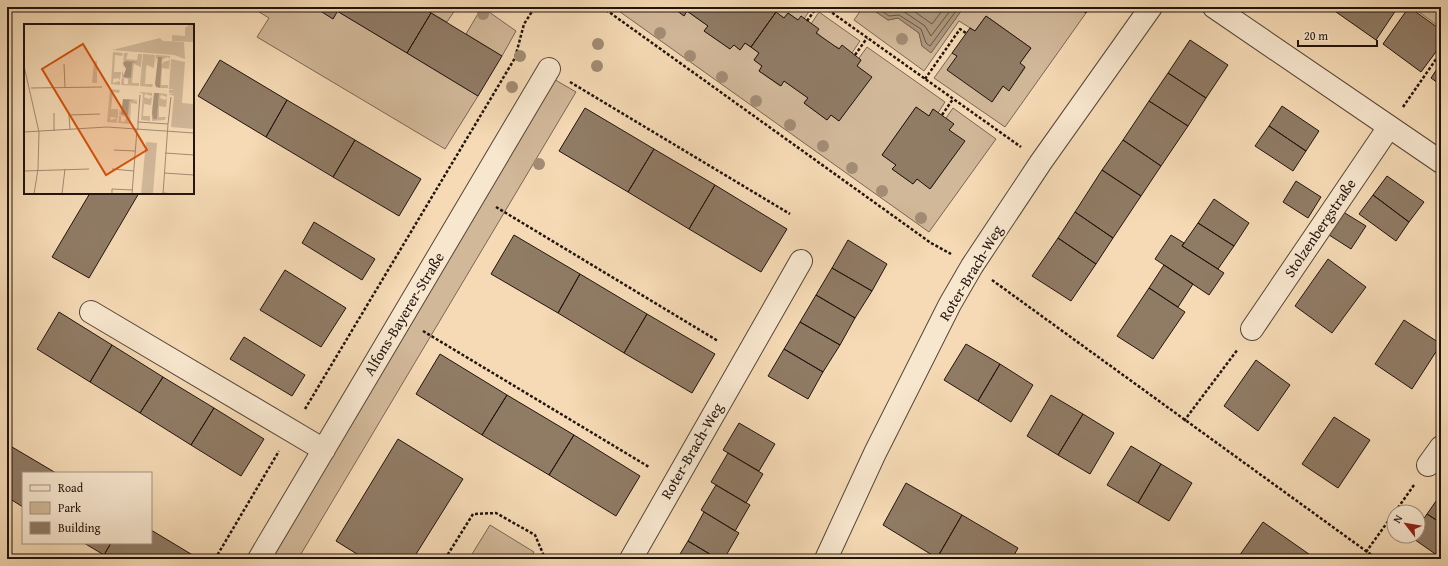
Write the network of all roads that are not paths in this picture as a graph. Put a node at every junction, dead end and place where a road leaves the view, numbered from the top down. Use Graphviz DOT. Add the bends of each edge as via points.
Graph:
graph roads {
  1 [pos="1151,7"];
  2 [pos="1214,7"];
  3 [pos="549,69"];
  4 [pos="1389,127"];
  5 [pos="1441,162"];
  6 [pos="801,260"];
  7 [pos="91,312"];
  8 [pos="1252,329"];
  9 [pos="1441,447"];
  10 [pos="324,450"];
  11 [pos="1428,465"];
  12 [pos="259,559"];
  13 [pos="631,559"];
  14 [pos="826,559"];
  1 -- 14 [label="street, Roter-Brach-Weg" via="1041,162 972,266 950,304 875,453"];
  2 -- 4 [label="street"];
  3 -- 10 [label="street, Alfons-Bayerer-Straße"];
  4 -- 5 [label="street"];
  4 -- 8 [label="street, Stolzenbergstraße"];
  6 -- 13 [label="street, Roter-Brach-Weg"];
  7 -- 10 [label="street"];
  9 -- 11 [label="street"];
  10 -- 12 [label="street, Alfons-Bayerer-Straße"];
}
